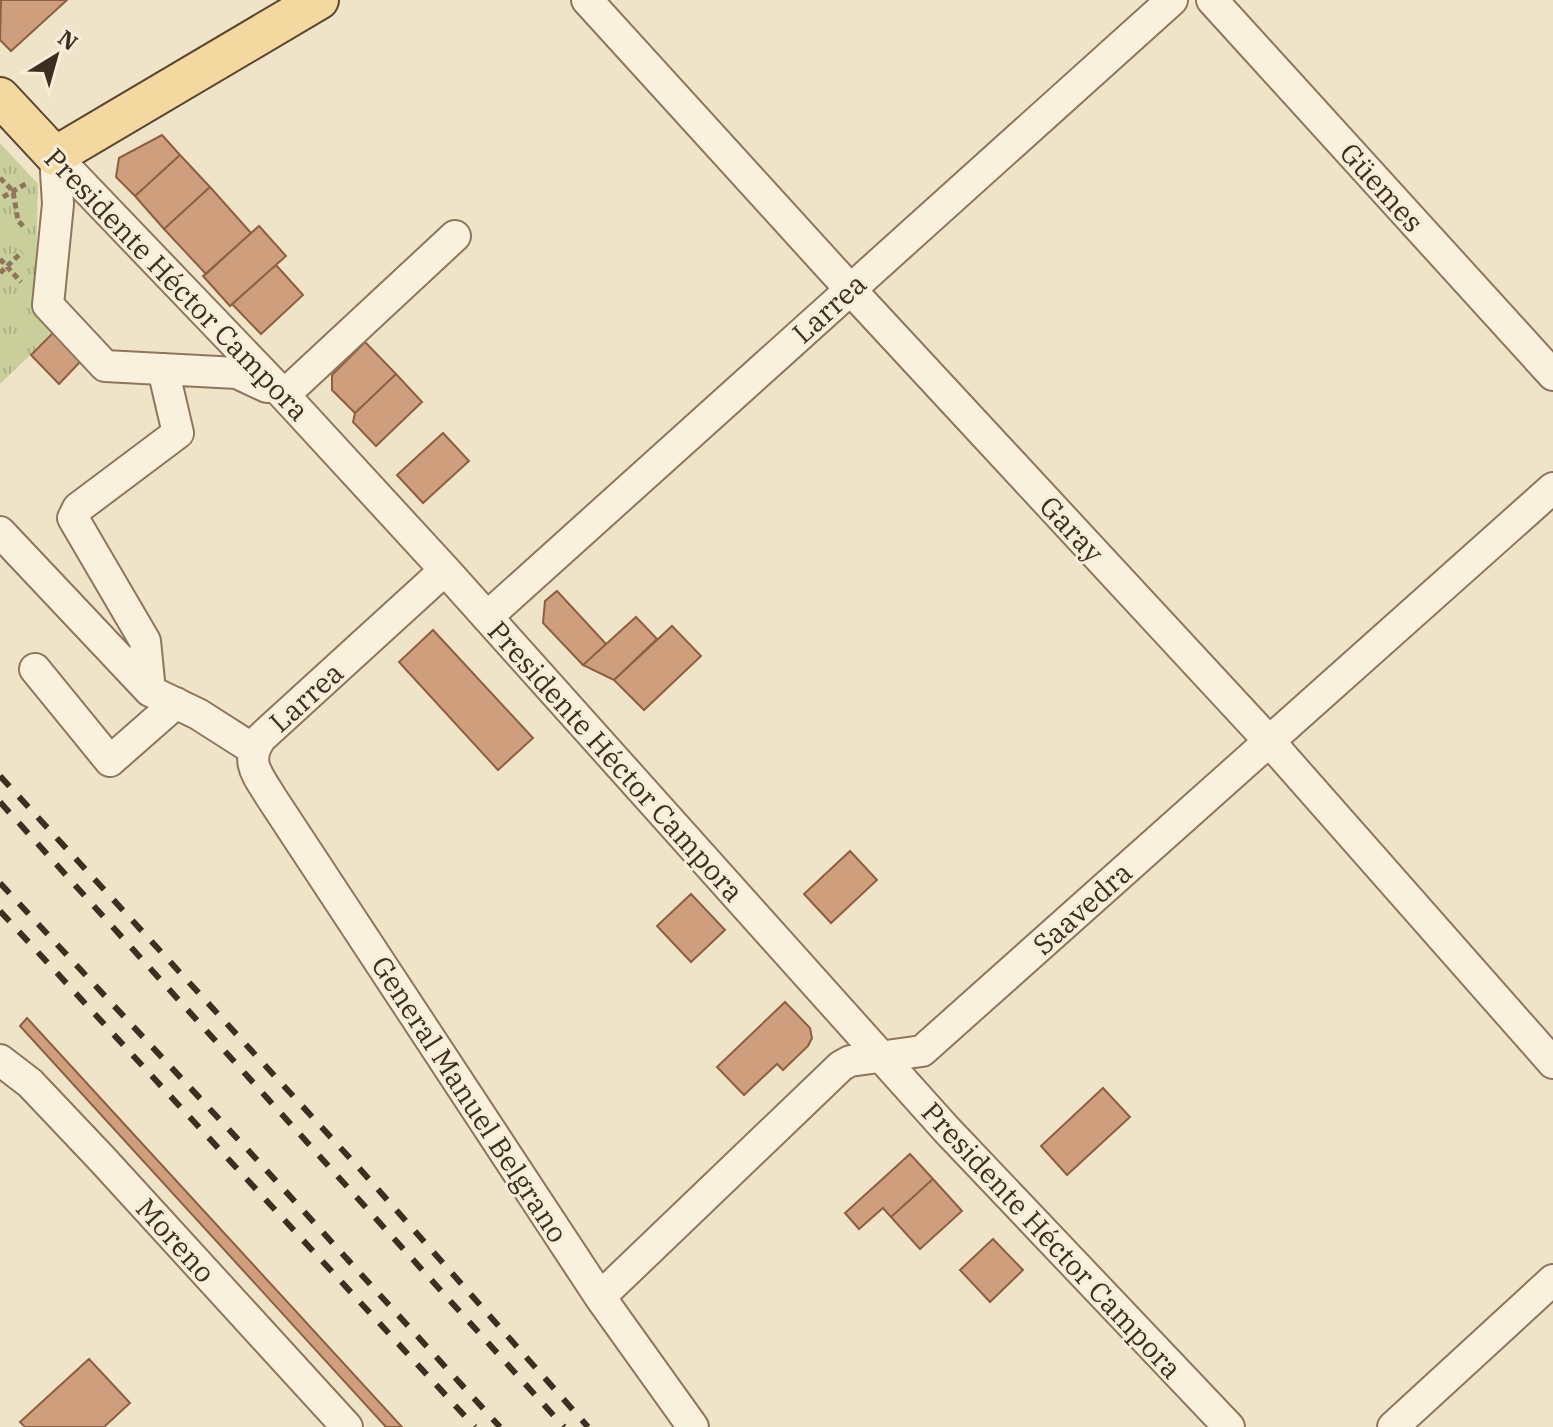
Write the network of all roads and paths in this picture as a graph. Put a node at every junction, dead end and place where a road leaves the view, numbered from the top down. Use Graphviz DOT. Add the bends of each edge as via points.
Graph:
graph roads {
  1 [pos="319,0"];
  2 [pos="587,0"];
  3 [pos="1172,0"];
  4 [pos="1212,0"];
  5 [pos="0,97"];
  6 [pos="55,156"];
  7 [pos="0,178"];
  8 [pos="13,191"];
  9 [pos="3,197"];
  10 [pos="27,230"];
  11 [pos="455,236"];
  12 [pos="850,289"];
  13 [pos="163,369"];
  14 [pos="1553,375"];
  15 [pos="284,395"];
  16 [pos="1553,488"];
  17 [pos="0,532"];
  18 [pos="445,570"];
  19 [pos="487,617"];
  20 [pos="35,669"];
  21 [pos="163,697"];
  22 [pos="1269,741"];
  23 [pos="253,758"];
  24 [pos="882,1056"];
  25 [pos="0,1060"];
  26 [pos="1553,1063"];
  27 [pos="1553,1280"];
  28 [pos="600,1297"];
  29 [pos="343,1425"];
  30 [pos="693,1427"];
  31 [pos="1229,1427"];
  32 [pos="1393,1427"];
  1 -- 6 [label="main road"];
  2 -- 12 [label="street, Garay"];
  3 -- 12 [label="street, Larrea"];
  4 -- 14 [label="street, Güemes"];
  5 -- 6 [label="main road, Presidente Héctor Campora"];
  6 -- 8 [label="path" via="44,174"];
  6 -- 13 [label="street" via="58,204 48,305 105,366"];
  6 -- 15 [label="street, Presidente Héctor Campora"];
  7 -- 8 [label="path"];
  8 -- 9 [label="path"];
  8 -- 10 [label="path" via="18,221"];
  11 -- 15 [label="street"];
  12 -- 19 [label="street, Larrea"];
  12 -- 22 [label="street, Garay"];
  13 -- 15 [label="street" via="237,373"];
  13 -- 21 [label="street" via="178,433 78,508 73,518 145,641"];
  15 -- 18 [label="street, Presidente Héctor Campora"];
  16 -- 22 [label="street, Saavedra"];
  17 -- 21 [label="street"];
  18 -- 19 [label="street, Presidente Héctor Campora"];
  18 -- 23 [label="street, Larrea" via="261,738"];
  19 -- 24 [label="street, Presidente Héctor Campora"];
  20 -- 21 [label="street" via="110,761"];
  21 -- 23 [label="street"];
  22 -- 24 [label="street, Saavedra" via="922,1051"];
  22 -- 26 [label="street, Garay"];
  23 -- 28 [label="street, General Manuel Belgrano" via="288,824"];
  24 -- 28 [label="street, Saavedra" via="841,1066"];
  24 -- 31 [label="street, Presidente Héctor Campora"];
  25 -- 29 [label="street, Moreno" via="30,1083 102,1159"];
  27 -- 32 [label="street"];
  28 -- 30 [label="street, General Manuel Belgrano"];
}
